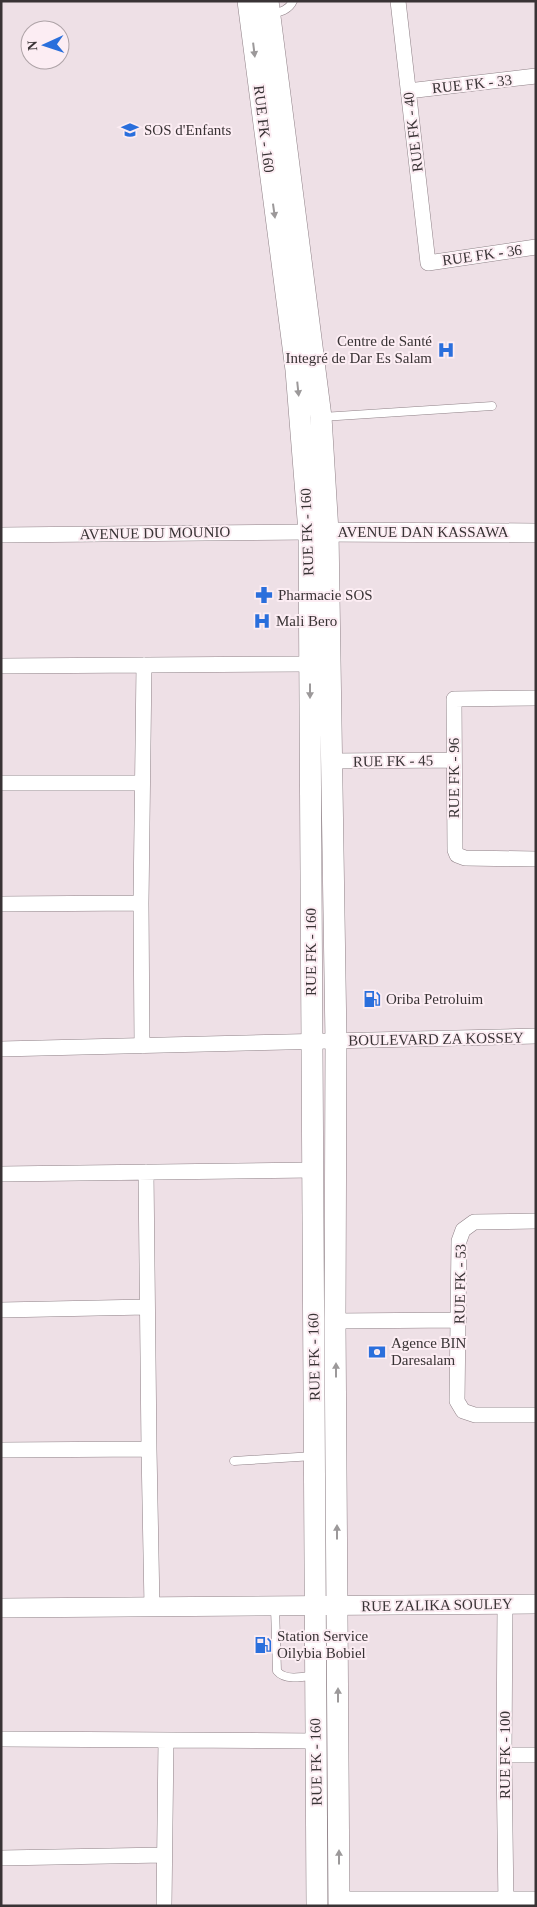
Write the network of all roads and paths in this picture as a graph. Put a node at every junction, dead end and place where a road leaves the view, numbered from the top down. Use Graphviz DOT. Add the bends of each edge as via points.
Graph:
graph roads {
  1 [pos="248,1"];
  2 [pos="292,1"];
  3 [pos="398,1"];
  4 [pos="269,8"];
  5 [pos="536,76"];
  6 [pos="408,91"];
  7 [pos="536,248"];
  8 [pos="428,263"];
  9 [pos="492,406"];
  10 [pos="307,419"];
  11 [pos="319,532"];
  12 [pos="536,532"];
  13 [pos="1,535"];
  14 [pos="310,664"];
  15 [pos="144,665"];
  16 [pos="1,666"];
  17 [pos="536,698"];
  18 [pos="454,760"];
  19 [pos="332,761"];
  20 [pos="142,783"];
  21 [pos="1,784"];
  22 [pos="536,859"];
  23 [pos="140,903"];
  24 [pos="1,904"];
  25 [pos="536,1036"];
  26 [pos="336,1041"];
  27 [pos="312,1042"];
  28 [pos="142,1046"];
  29 [pos="1,1048"];
  30 [pos="312,1170"];
  31 [pos="146,1172"];
  32 [pos="1,1174"];
  33 [pos="536,1221"];
  34 [pos="147,1307"];
  35 [pos="1,1310"];
  36 [pos="459,1320"];
  37 [pos="335,1321"];
  38 [pos="536,1415"];
  39 [pos="149,1449"];
  40 [pos="1,1450"];
  41 [pos="315,1456"];
  42 [pos="234,1461"];
  43 [pos="505,1604"];
  44 [pos="536,1604"];
  45 [pos="315,1606"];
  46 [pos="338,1606"];
  47 [pos="275,1607"];
  48 [pos="1,1608"];
  49 [pos="152,1608"];
  50 [pos="315,1675"];
  51 [pos="1,1739"];
  52 [pos="166,1740"];
  53 [pos="316,1741"];
  54 [pos="504,1755"];
  55 [pos="536,1755"];
  56 [pos="164,1856"];
  57 [pos="1,1858"];
  58 [pos="536,1899"];
  59 [pos="339,1902"];
  60 [pos="506,1902"];
  61 [pos="164,1906"];
  62 [pos="317,1906"];
  1 -- 10 [label="main road, RUE FK - 160, one-way"];
  2 -- 4 [label="lane" via="285,10"];
  3 -- 6 [label="street, RUE FK - 40"];
  4 -- 10 [label="main road, RUE FK - 160"];
  5 -- 6 [label="street, RUE FK - 33"];
  6 -- 8 [label="street, RUE FK - 40"];
  7 -- 8 [label="street, RUE FK - 36"];
  9 -- 10 [label="lane"];
  10 -- 11 [label="main road, RUE FK - 160"];
  11 -- 12 [label="street, AVENUE DAN KASSAWA"];
  11 -- 13 [label="street, AVENUE DU MOUNIO"];
  11 -- 14 [label="main road, RUE FK - 160"];
  11 -- 19 [label="main road, RUE FK - 160"];
  14 -- 15 [label="street"];
  14 -- 27 [label="main road, RUE FK - 160, one-way"];
  15 -- 16 [label="street"];
  15 -- 20 [label="street"];
  17 -- 18 [label="street, RUE FK - 96" via="454,699"];
  18 -- 19 [label="street, RUE FK - 45"];
  18 -- 22 [label="street, RUE FK - 96" via="457,855 465,858"];
  19 -- 26 [label="main road, RUE FK - 160"];
  20 -- 21 [label="street"];
  20 -- 23 [label="street"];
  23 -- 24 [label="street"];
  23 -- 28 [label="street"];
  25 -- 26 [label="street, BOULEVARD ZA KOSSEY"];
  26 -- 27 [label="street, BOULEVARD ZA KOSSEY"];
  26 -- 37 [label="main road, RUE FK - 160"];
  27 -- 28 [label="street, BOULEVARD ZA KOSSEY"];
  27 -- 30 [label="main road, RUE FK - 160"];
  28 -- 29 [label="street, BOULEVARD ZA KOSSEY"];
  30 -- 31 [label="street"];
  30 -- 41 [label="main road, RUE FK - 160"];
  31 -- 32 [label="street"];
  31 -- 34 [label="street"];
  33 -- 36 [label="street, RUE FK - 53" via="474,1222 463,1230 459,1241"];
  34 -- 35 [label="street"];
  34 -- 39 [label="street"];
  36 -- 37 [label="street"];
  36 -- 38 [label="street, RUE FK - 53" via="457,1401 463,1411 475,1415"];
  46 -- 37 [label="main road, RUE FK - 160, one-way"];
  39 -- 40 [label="street"];
  39 -- 49 [label="street"];
  41 -- 42 [label="lane"];
  41 -- 45 [label="main road, RUE FK - 160"];
  43 -- 44 [label="street, RUE ZALIKA SOULEY"];
  43 -- 46 [label="street, RUE ZALIKA SOULEY"];
  43 -- 54 [label="street, RUE FK - 100"];
  45 -- 46 [label="street, RUE ZALIKA SOULEY"];
  45 -- 47 [label="street, RUE ZALIKA SOULEY"];
  45 -- 50 [label="main road, RUE FK - 160"];
  59 -- 46 [label="main road, RUE FK - 160, one-way"];
  47 -- 49 [label="street, RUE ZALIKA SOULEY"];
  47 -- 50 [label="lane" via="277,1671 286,1677"];
  48 -- 49 [label="street, RUE ZALIKA SOULEY"];
  50 -- 53 [label="main road, RUE FK - 160"];
  51 -- 52 [label="street"];
  52 -- 53 [label="street"];
  52 -- 56 [label="street"];
  53 -- 62 [label="main road, RUE FK - 160"];
  54 -- 55 [label="street"];
  54 -- 60 [label="street, RUE FK - 100"];
  56 -- 57 [label="street"];
  56 -- 61 [label="street"];
  58 -- 60 [label="street"];
  59 -- 60 [label="street"];
}
